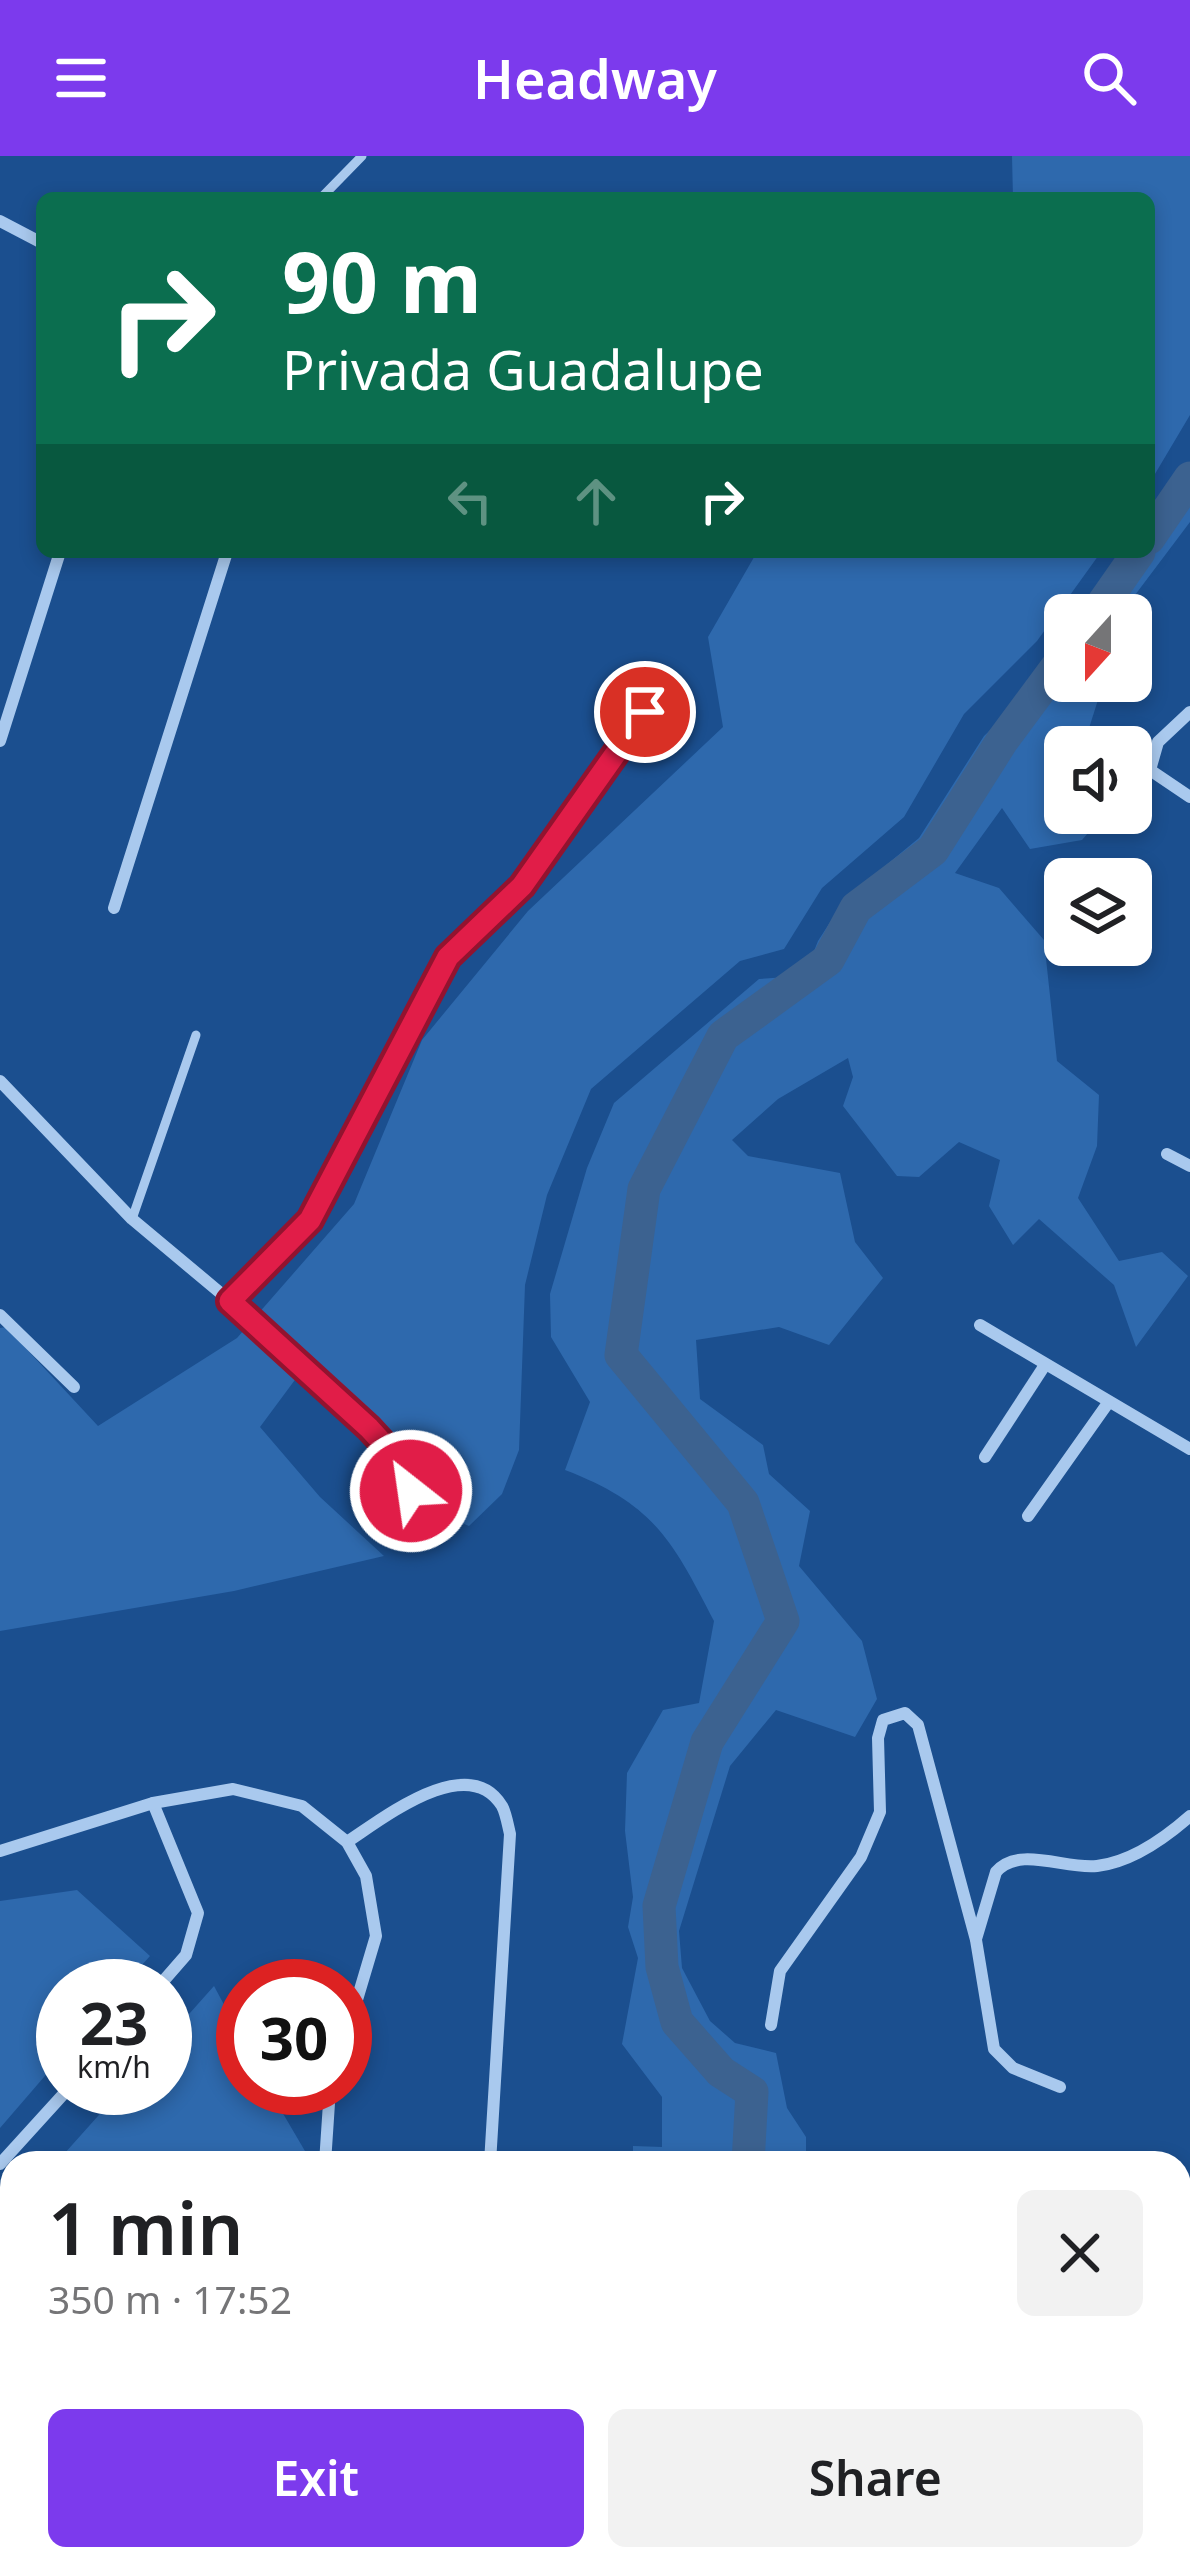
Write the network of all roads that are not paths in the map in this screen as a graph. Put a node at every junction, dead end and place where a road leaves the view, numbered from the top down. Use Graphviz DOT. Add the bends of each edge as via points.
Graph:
graph roads {
  1 [pos="362,156"];
  2 [pos="328,192"];
  3 [pos="0,221"];
  4 [pos="36,241"];
  5 [pos="58,558"];
  6 [pos="225,558"];
  7 [pos="645,712"];
  8 [pos="1190,712"];
  9 [pos="0,741"];
  10 [pos="1190,797"];
  11 [pos="114,908"];
  12 [pos="196,1035"];
  13 [pos="0,1081"];
  14 [pos="1167,1154"];
  15 [pos="1190,1166"];
  16 [pos="132,1219"];
  17 [pos="230,1301"];
  18 [pos="0,1315"];
  19 [pos="980,1325"];
  20 [pos="1045,1365"];
  21 [pos="74,1387"];
  22 [pos="1108,1403"];
  23 [pos="1190,1449"];
  24 [pos="985,1457"];
  25 [pos="1028,1516"];
  26 [pos="388,1529"];
  27 [pos="153,1803"];
  28 [pos="1190,1816"];
  29 [pos="347,1842"];
  30 [pos="0,1851"];
  31 [pos="976,1940"];
  32 [pos="183,1959"];
  33 [pos="369,1959"];
  34 [pos="771,2025"];
  35 [pos="1060,2087"];
  36 [pos="44,2115"];
  37 [pos="328,2115"];
  38 [pos="12,2151"];
  39 [pos="326,2151"];
  40 [pos="491,2151"];
  1 -- 2 [label="lane"];
  3 -- 4 [label="street"];
  5 -- 9 [label="street"];
  6 -- 11 [label="street"];
  7 -- 17 [label="lane" via="522,886 448,957 310,1220"];
  8 -- 10 [label="street" via="1158,742 1150,770"];
  12 -- 16 [label="lane"];
  13 -- 16 [label="street"];
  14 -- 15 [label="street"];
  16 -- 17 [label="street"];
  17 -- 26 [label="street" via="411,1474 411,1491"];
  18 -- 21 [label="street"];
  19 -- 20 [label="street"];
  20 -- 22 [label="street"];
  20 -- 24 [label="street"];
  22 -- 23 [label="street"];
  22 -- 25 [label="street"];
  27 -- 29 [label="street" via="233,1789 302,1806"];
  27 -- 30 [label="street"];
  27 -- 32 [label="street" via="198,1913"];
  28 -- 31 [label="street" via="1098,1866 1004,1863"];
  29 -- 33 [label="street" via="366,1876 376,1936"];
  29 -- 40 [label="street" via="424,1792 482,1790 501,1804 510,1834"];
  31 -- 34 [label="street" via="919,1725 894,1713 878,1738 880,1813 861,1857 780,1971"];
  31 -- 35 [label="street" via="994,2049 1013,2068"];
  36 -- 38 [label="street"];
  37 -- 39 [label="street"];
}
